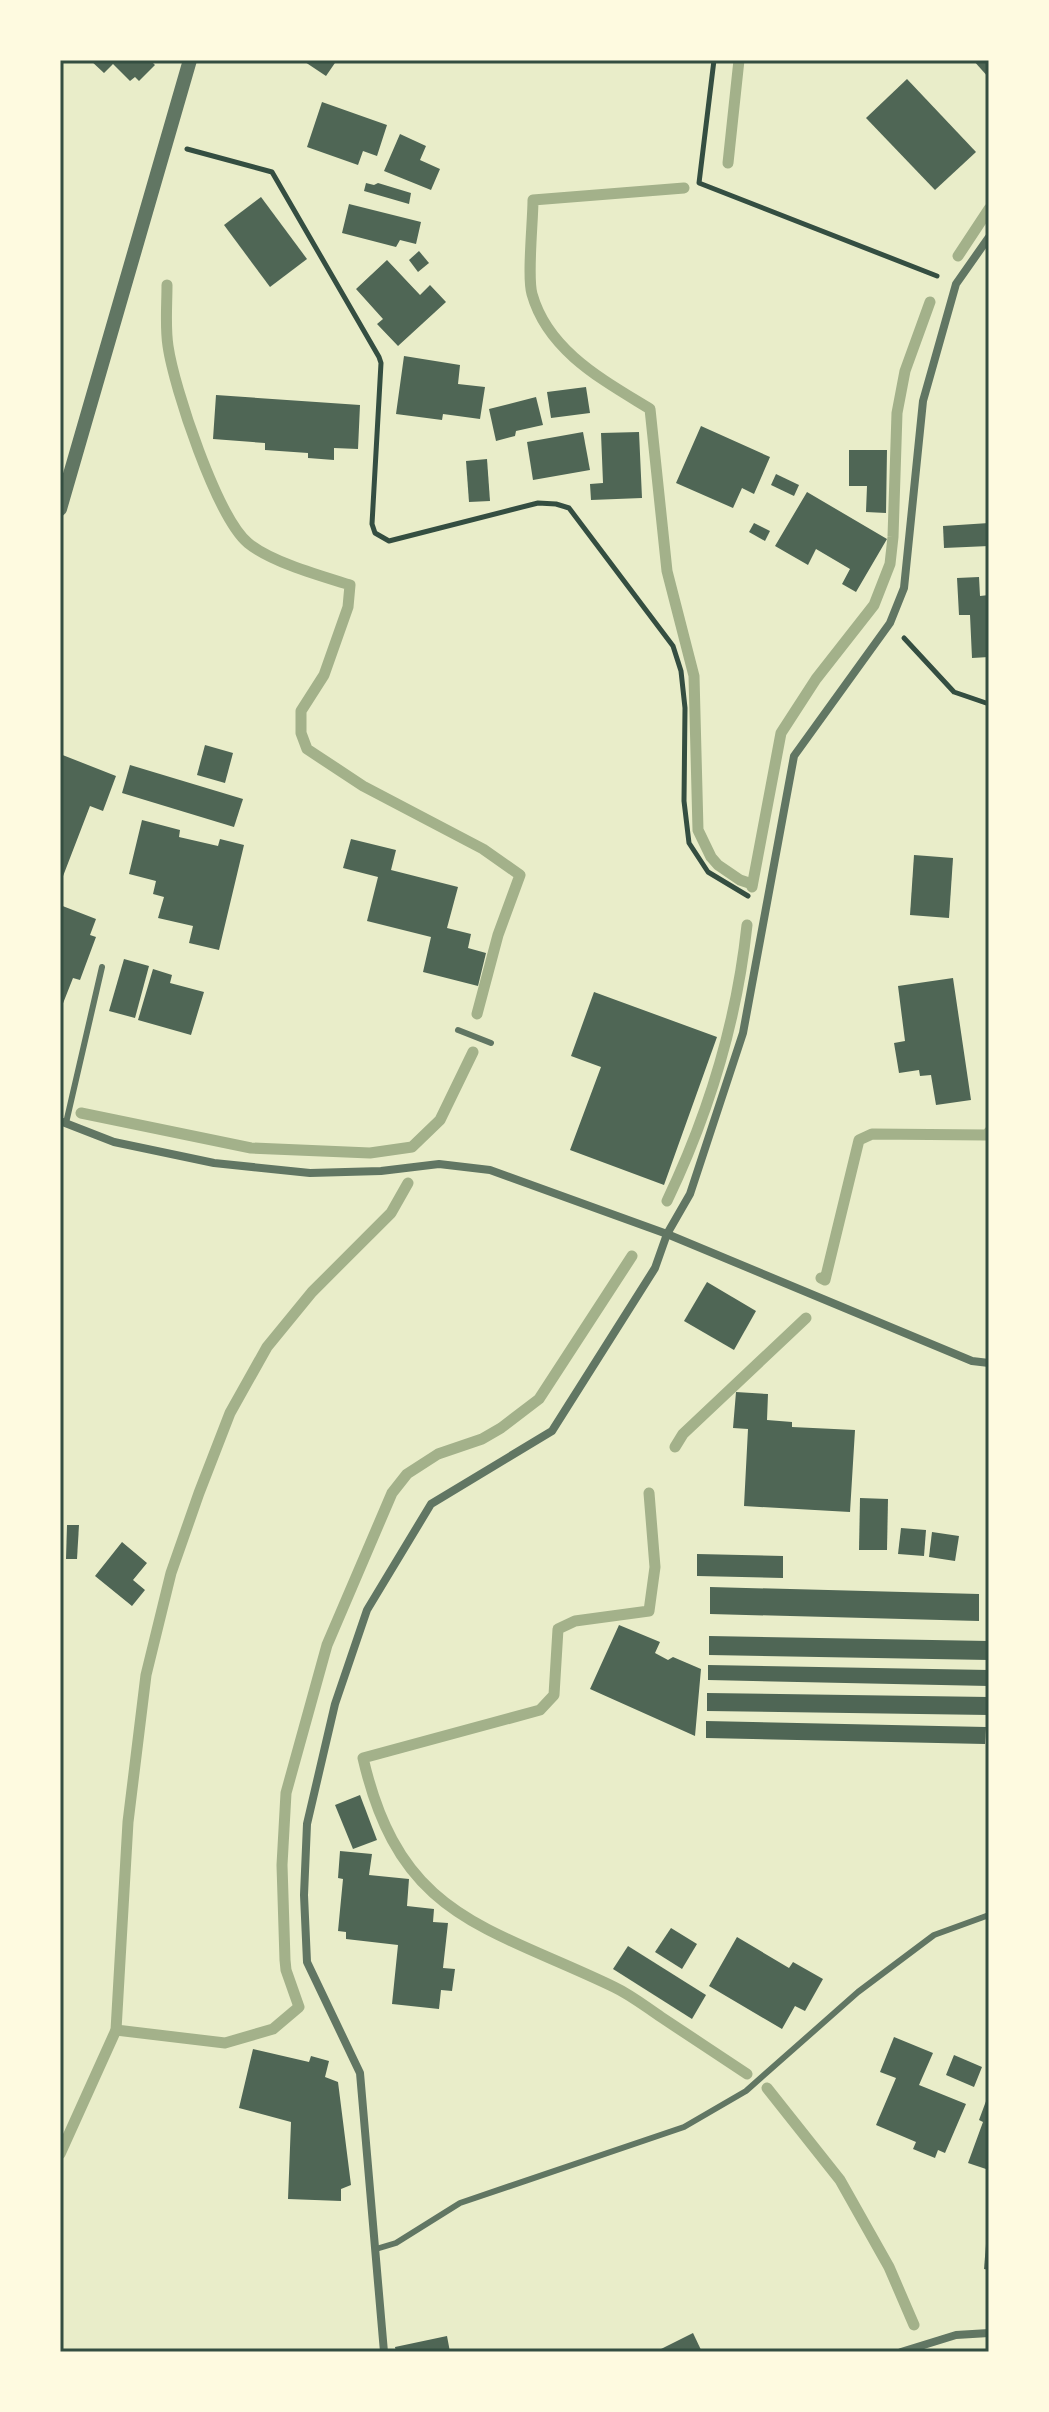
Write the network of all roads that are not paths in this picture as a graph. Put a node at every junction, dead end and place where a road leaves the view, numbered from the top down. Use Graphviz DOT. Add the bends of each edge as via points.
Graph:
graph roads {
  1 [pos="190,60"];
  2 [pos="989,237"];
  3 [pos="60,509"];
  4 [pos="102,967"];
  5 [pos="458,1030"];
  6 [pos="491,1043"];
  7 [pos="63,1122"];
  8 [pos="667,1234"];
  9 [pos="989,1363"];
  10 [pos="989,1915"];
  11 [pos="376,2249"];
  12 [pos="989,2333"];
  13 [pos="384,2352"];
  14 [pos="901,2352"];
  1 -- 3 [label="street"];
  2 -- 8 [label="street" via="956,284 923,401 904,588 890,623 794,756 743,1033 690,1194"];
  4 -- 7 [label="lane"];
  5 -- 6 [label="lane"];
  7 -- 8 [label="street" via="114,1142 214,1163 310,1173 439,1164 490,1170"];
  8 -- 9 [label="street" via="972,1361"];
  8 -- 11 [label="street" via="655,1268 552,1431 431,1504 367,1610 335,1704 307,1824 307,1962 360,2073"];
  10 -- 11 [label="lane" via="934,1935 858,1992 746,2091 684,2127 460,2203 396,2243"];
  11 -- 13 [label="street"];
  12 -- 14 [label="street" via="956,2335"];
}
